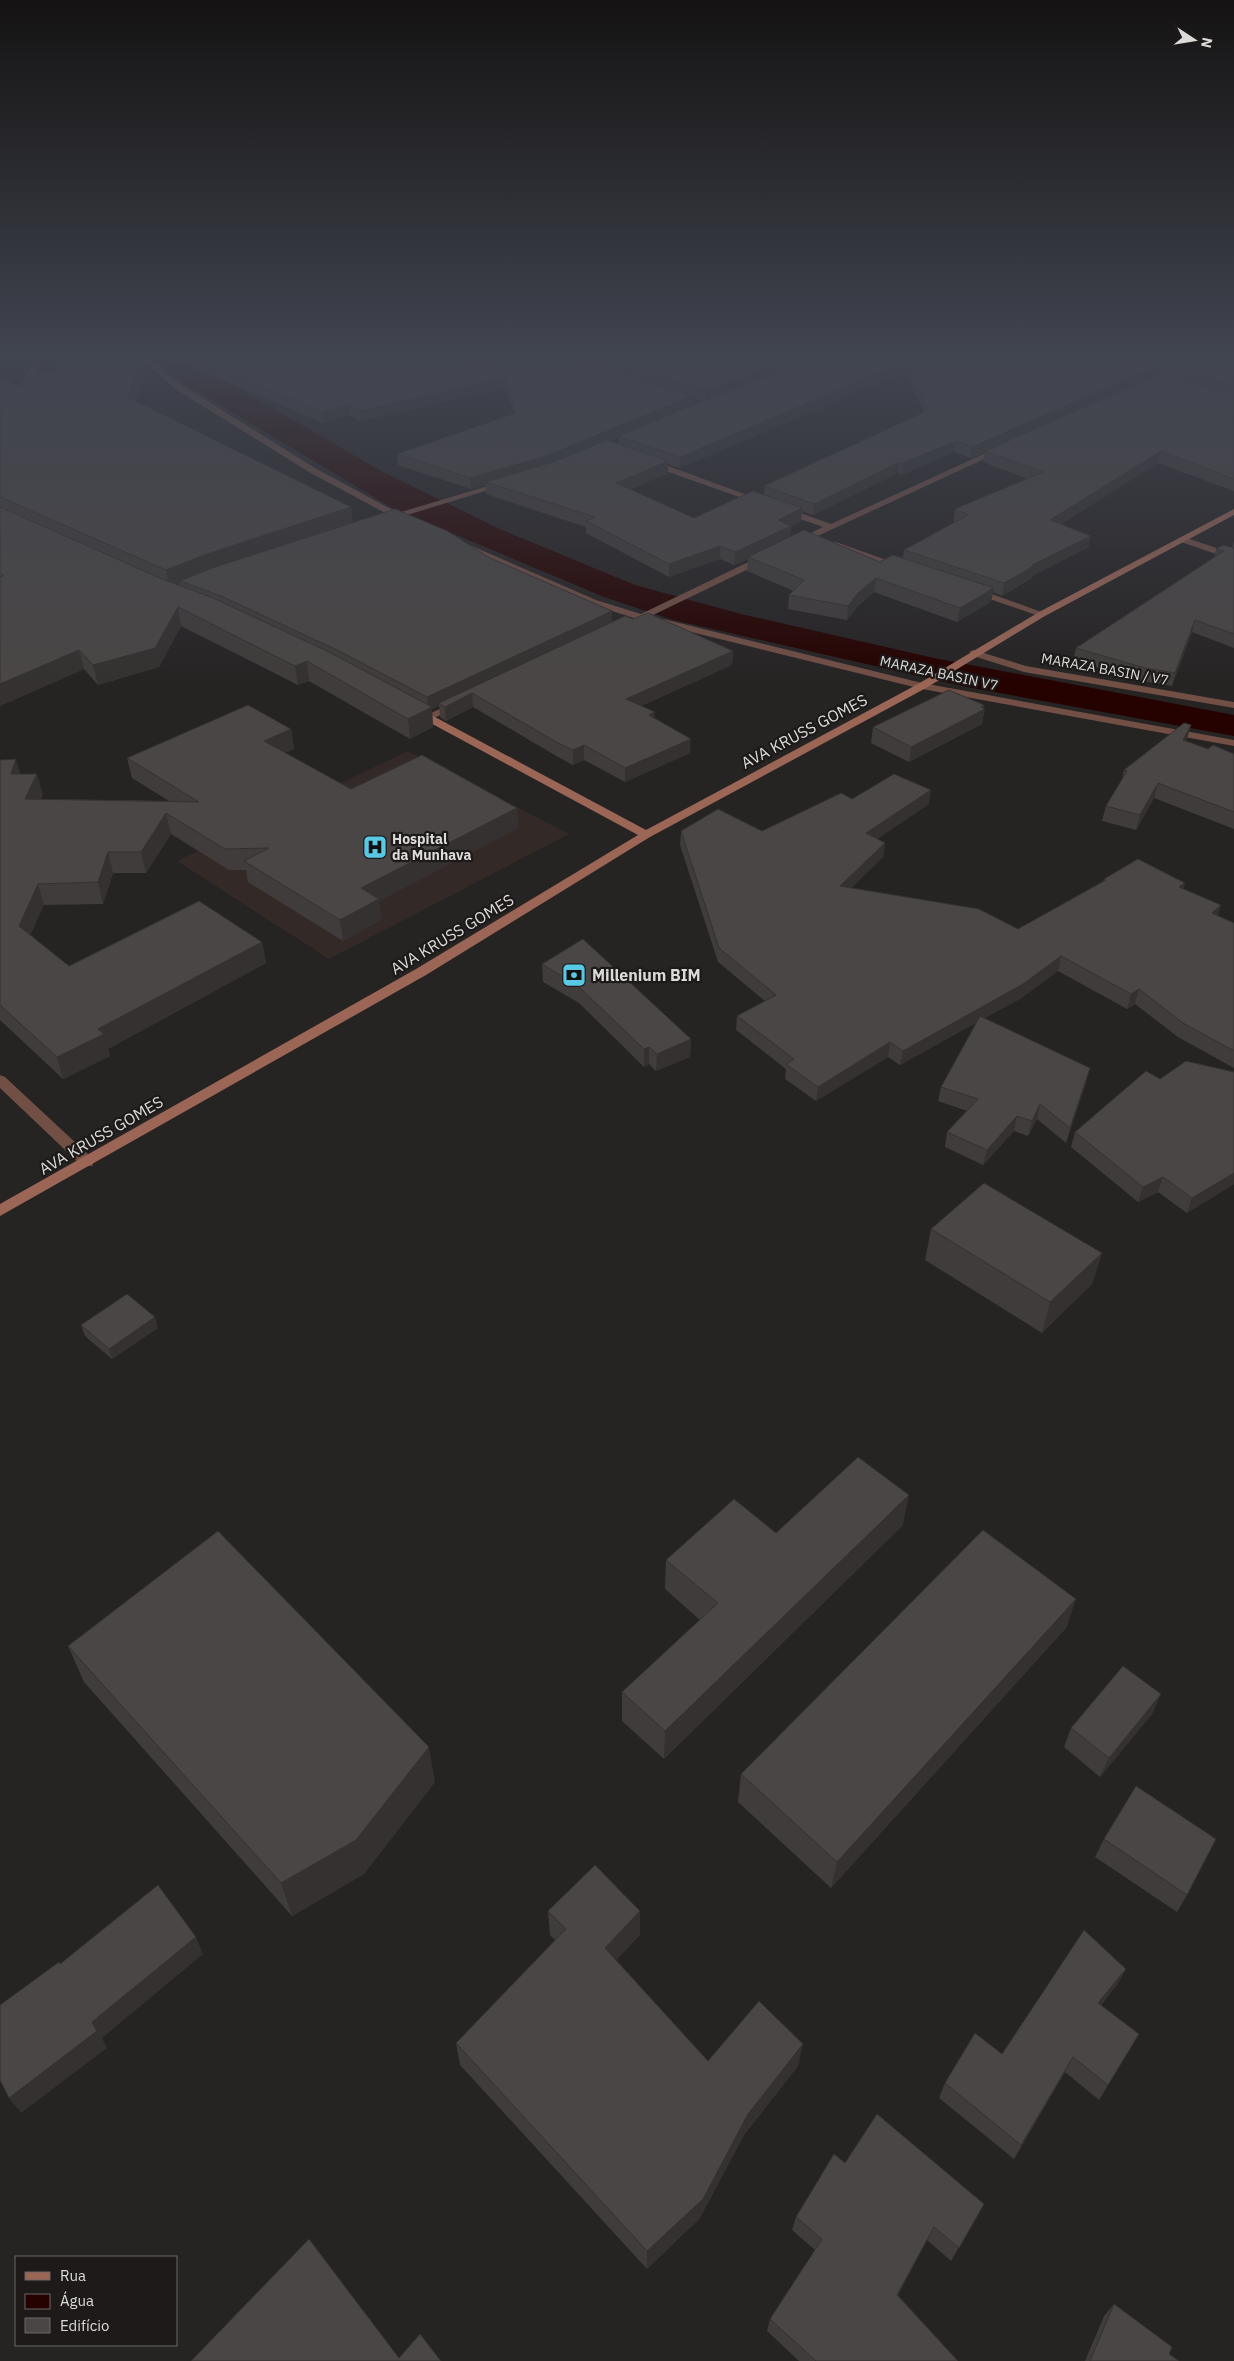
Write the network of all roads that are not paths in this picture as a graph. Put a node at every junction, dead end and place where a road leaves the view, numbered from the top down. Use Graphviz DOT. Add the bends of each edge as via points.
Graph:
graph roads {
  1 [pos="303,464"];
  2 [pos="656,464"];
  3 [pos="968,464"];
  4 [pos="510,482"];
  5 [pos="1234,512"];
  6 [pos="391,517"];
  7 [pos="413,524"];
  8 [pos="829,526"];
  9 [pos="810,536"];
  10 [pos="1184,540"];
  11 [pos="458,543"];
  12 [pos="784,549"];
  13 [pos="775,553"];
  14 [pos="1234,557"];
  15 [pos="912,570"];
  16 [pos="958,586"];
  17 [pos="1042,614"];
  18 [pos="641,617"];
  19 [pos="624,625"];
  20 [pos="974,653"];
  21 [pos="922,686"];
  22 [pos="464,700"];
  23 [pos="403,704"];
  24 [pos="1234,705"];
  25 [pos="428,717"];
  26 [pos="1234,743"];
  27 [pos="646,836"];
  28 [pos="0,1080"];
  29 [pos="87,1162"];
  30 [pos="0,1211"];
  1 -- 6 [label="street"];
  2 -- 8 [label="street"];
  3 -- 8 [label="street"];
  4 -- 6 [label="street"];
  5 -- 10 [label="street, AVA KRUSS GOMES"];
  6 -- 7 [label="street"];
  8 -- 9 [label="street"];
  9 -- 12 [label="street"];
  9 -- 15 [label="street"];
  10 -- 14 [label="street"];
  10 -- 17 [label="street, AVA KRUSS GOMES"];
  11 -- 18 [label="street, MARAZA BASIN V7" via="593,602"];
  13 -- 18 [label="street"];
  16 -- 17 [label="street"];
  17 -- 20 [label="street, AVA KRUSS GOMES"];
  18 -- 19 [label="street"];
  18 -- 21 [label="street, MARAZA BASIN V7"];
  20 -- 21 [label="street, AVA KRUSS GOMES"];
  20 -- 24 [label="street, MARAZA BASIN / V7" via="1024,669"];
  21 -- 26 [label="street, MARAZA BASIN V7"];
  21 -- 27 [label="street, AVA KRUSS GOMES"];
  22 -- 25 [label="street"];
  23 -- 25 [label="street"];
  25 -- 27 [label="street"];
  27 -- 29 [label="street, AVA KRUSS GOMES" via="421,972"];
  28 -- 29 [label="street"];
  29 -- 30 [label="street, AVA KRUSS GOMES"];
}
